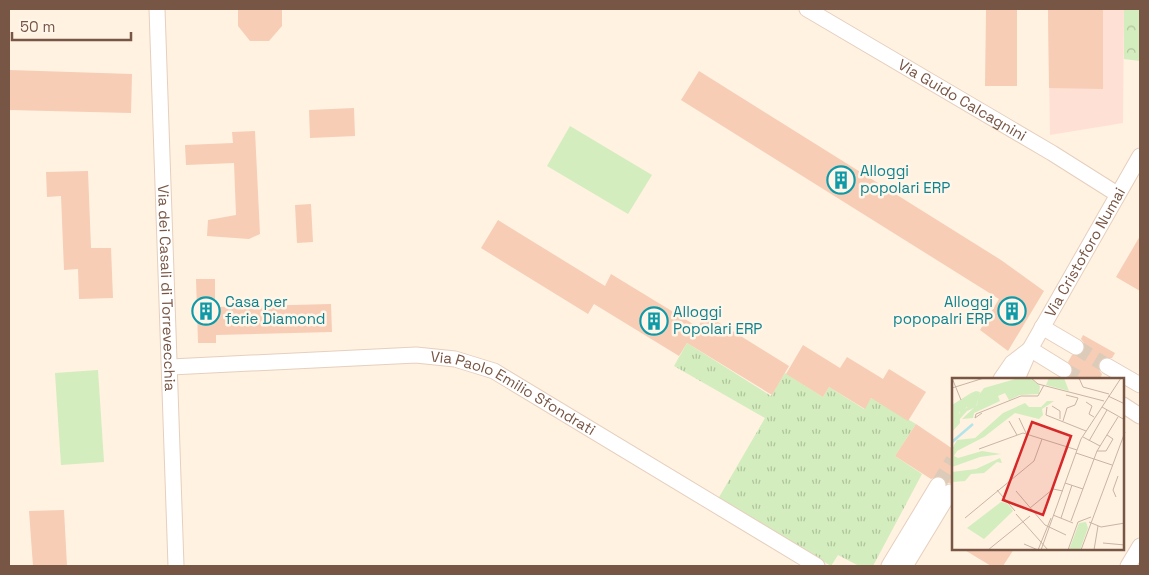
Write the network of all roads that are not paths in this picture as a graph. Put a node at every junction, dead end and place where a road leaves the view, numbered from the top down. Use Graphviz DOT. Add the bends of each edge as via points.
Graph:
graph roads {
  1 [pos="157,9"];
  2 [pos="807,9"];
  3 [pos="1140,156"];
  4 [pos="1117,194"];
  5 [pos="1042,327"];
  6 [pos="1076,347"];
  7 [pos="1030,349"];
  8 [pos="1106,366"];
  9 [pos="171,367"];
  10 [pos="1064,370"];
  11 [pos="1002,378"];
  12 [pos="1017,378"];
  13 [pos="1140,385"];
  14 [pos="1124,406"];
  15 [pos="1140,416"];
  16 [pos="1140,546"];
  17 [pos="176,566"];
  18 [pos="817,566"];
  19 [pos="889,566"];
  20 [pos="905,566"];
  21 [pos="1128,566"];
  1 -- 9 [label="street, Via dei Casali di Torrevecchia"];
  2 -- 4 [label="street, Via Guido Calcagnini"];
  3 -- 4 [label="street, Via Cristoforo Numai"];
  4 -- 5 [label="street, Via Cristoforo Numai"];
  5 -- 6 [label="street"];
  5 -- 7 [label="street, Via Cristoforo Numai"];
  7 -- 10 [label="street"];
  7 -- 11 [label="street, Via Cristoforo Numai" via="1012,363"];
  7 -- 12 [label="street, Via Cristoforo Numai"];
  8 -- 13 [label="street"];
  9 -- 17 [label="street, Via dei Casali di Torrevecchia" via="172,508"];
  9 -- 18 [label="street, Via Paolo Emilio Sfondrati" via="416,355 455,359 494,371"];
  14 -- 15 [label="street"];
  16 -- 21 [label="street"];
  19 -- 20 [label="street" via="944,488"];
}
